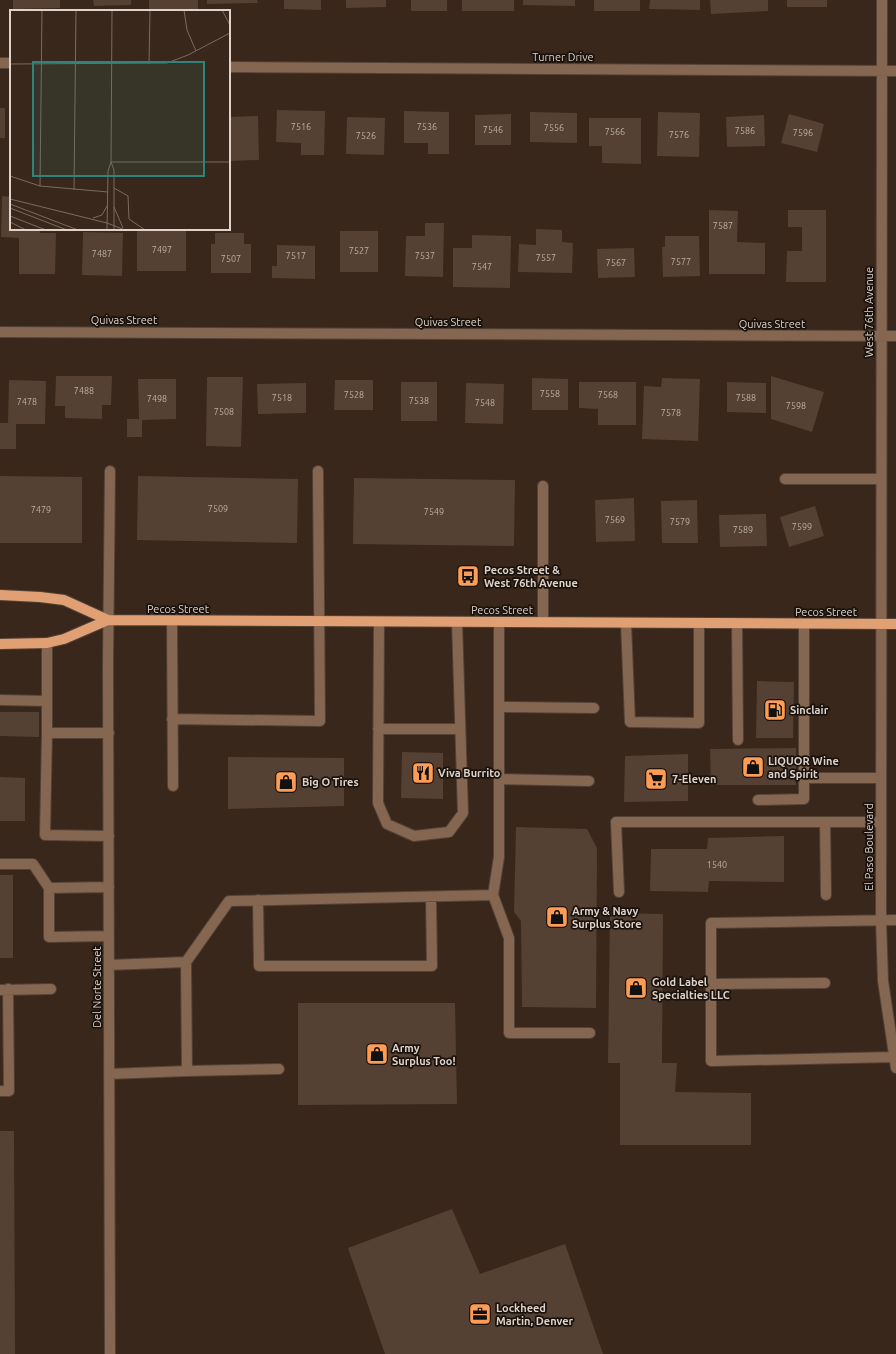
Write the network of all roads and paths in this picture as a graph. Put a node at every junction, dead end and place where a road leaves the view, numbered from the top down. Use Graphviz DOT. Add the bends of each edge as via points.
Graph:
graph roads {
  1 [pos="882,0"];
  2 [pos="230,67"];
  3 [pos="881,71"];
  4 [pos="896,71"];
  5 [pos="0,332"];
  6 [pos="881,336"];
  7 [pos="896,336"];
  8 [pos="110,470"];
  9 [pos="318,470"];
  10 [pos="785,478"];
  11 [pos="881,479"];
  12 [pos="543,486"];
  13 [pos="0,596"];
  14 [pos="108,620"];
  15 [pos="172,621"];
  16 [pos="319,622"];
  17 [pos="379,622"];
  18 [pos="456,622"];
  19 [pos="499,622"];
  20 [pos="543,622"];
  21 [pos="626,623"];
  22 [pos="699,623"];
  23 [pos="737,624"];
  24 [pos="804,624"];
  25 [pos="881,624"];
  26 [pos="896,624"];
  27 [pos="47,643"];
  28 [pos="0,644"];
  29 [pos="0,700"];
  30 [pos="47,701"];
  31 [pos="499,707"];
  32 [pos="594,708"];
  33 [pos="172,719"];
  34 [pos="378,729"];
  35 [pos="460,729"];
  36 [pos="47,732"];
  37 [pos="109,733"];
  38 [pos="738,740"];
  39 [pos="804,778"];
  40 [pos="881,778"];
  41 [pos="499,779"];
  42 [pos="588,781"];
  43 [pos="173,786"];
  44 [pos="758,800"];
  45 [pos="825,822"];
  46 [pos="881,822"];
  47 [pos="109,836"];
  48 [pos="0,864"];
  49 [pos="109,887"];
  50 [pos="49,888"];
  51 [pos="619,892"];
  52 [pos="494,895"];
  53 [pos="826,895"];
  54 [pos="431,897"];
  55 [pos="258,900"];
  56 [pos="881,920"];
  57 [pos="896,920"];
  58 [pos="109,936"];
  59 [pos="186,962"];
  60 [pos="109,966"];
  61 [pos="825,983"];
  62 [pos="711,984"];
  63 [pos="51,989"];
  64 [pos="4,990"];
  65 [pos="590,1033"];
  66 [pos="4,1038"];
  67 [pos="893,1057"];
  68 [pos="896,1068"];
  69 [pos="280,1069"];
  70 [pos="187,1071"];
  71 [pos="109,1074"];
  72 [pos="0,1091"];
  73 [pos="110,1354"];
  1 -- 3 [label="street, West 76th Avenue"];
  2 -- 3 [label="street, Turner Drive"];
  3 -- 4 [label="street, Turner Drive"];
  3 -- 6 [label="street, West 76th Avenue"];
  5 -- 6 [label="street, Quivas Street"];
  6 -- 7 [label="street, Quivas Street"];
  6 -- 11 [label="street, West 76th Avenue"];
  8 -- 14 [label="street, Del Norte Street"];
  9 -- 16 [label="street"];
  10 -- 11 [label="street"];
  11 -- 25 [label="street, West 76th Avenue"];
  12 -- 20 [label="street"];
  13 -- 14 [label="main road, Pecos Street" via="64,600"];
  14 -- 15 [label="main road, Pecos Street"];
  14 -- 27 [label="main road, Pecos Street" via="64,639"];
  14 -- 37 [label="street, Del Norte Street"];
  15 -- 16 [label="main road, Pecos Street"];
  15 -- 33 [label="street"];
  16 -- 17 [label="main road, Pecos Street"];
  16 -- 33 [label="street" via="320,721"];
  17 -- 18 [label="main road, Pecos Street"];
  17 -- 34 [label="street"];
  18 -- 19 [label="main road, Pecos Street"];
  18 -- 35 [label="street"];
  19 -- 20 [label="main road, Pecos Street"];
  19 -- 31 [label="street"];
  20 -- 21 [label="main road, Pecos Street"];
  21 -- 22 [label="main road, Pecos Street"];
  21 -- 22 [label="street" via="630,722 684,723 699,723"];
  22 -- 23 [label="main road, Pecos Street"];
  23 -- 24 [label="main road, Pecos Street"];
  23 -- 38 [label="street"];
  24 -- 25 [label="main road, Pecos Street"];
  24 -- 39 [label="street"];
  25 -- 26 [label="main road, Pecos Street"];
  25 -- 40 [label="street, El Paso Boulevard"];
  27 -- 28 [label="main road, Pecos Street"];
  27 -- 30 [label="street"];
  29 -- 30 [label="street"];
  30 -- 36 [label="street"];
  31 -- 32 [label="street"];
  31 -- 41 [label="street"];
  33 -- 43 [label="street"];
  34 -- 35 [label="street"];
  34 -- 35 [label="street" via="378,803 387,824 414,836 449,832 463,813"];
  36 -- 37 [label="street"];
  36 -- 47 [label="street" via="46,835"];
  37 -- 47 [label="street, Del Norte Street"];
  39 -- 40 [label="street"];
  39 -- 44 [label="street" via="804,799"];
  40 -- 46 [label="street, El Paso Boulevard"];
  41 -- 42 [label="street"];
  41 -- 52 [label="street" via="499,858"];
  45 -- 46 [label="street"];
  45 -- 51 [label="street" via="616,822"];
  45 -- 53 [label="street"];
  46 -- 56 [label="street, El Paso Boulevard"];
  47 -- 49 [label="street, Del Norte Street"];
  48 -- 50 [label="street" via="33,864"];
  49 -- 50 [label="street"];
  49 -- 58 [label="street, Del Norte Street"];
  50 -- 58 [label="street" via="49,937"];
  52 -- 54 [label="street"];
  52 -- 65 [label="street" via="509,938 509,1033"];
  54 -- 55 [label="street"];
  54 -- 55 [label="street" via="432,966 260,966"];
  55 -- 59 [label="street" via="229,901"];
  56 -- 57 [label="street"];
  56 -- 62 [label="street" via="710,923"];
  56 -- 67 [label="street, El Paso Boulevard" via="883,981"];
  58 -- 60 [label="street, Del Norte Street"];
  59 -- 60 [label="street"];
  59 -- 70 [label="street"];
  60 -- 71 [label="street, Del Norte Street"];
  61 -- 62 [label="street"];
  62 -- 67 [label="street" via="711,1061"];
  63 -- 64 [label="street"];
  64 -- 66 [label="street"];
  66 -- 72 [label="street" via="9,1091"];
  67 -- 68 [label="street, El Paso Boulevard"];
  69 -- 70 [label="street"];
  70 -- 71 [label="street"];
  71 -- 73 [label="street, Del Norte Street"];
}
